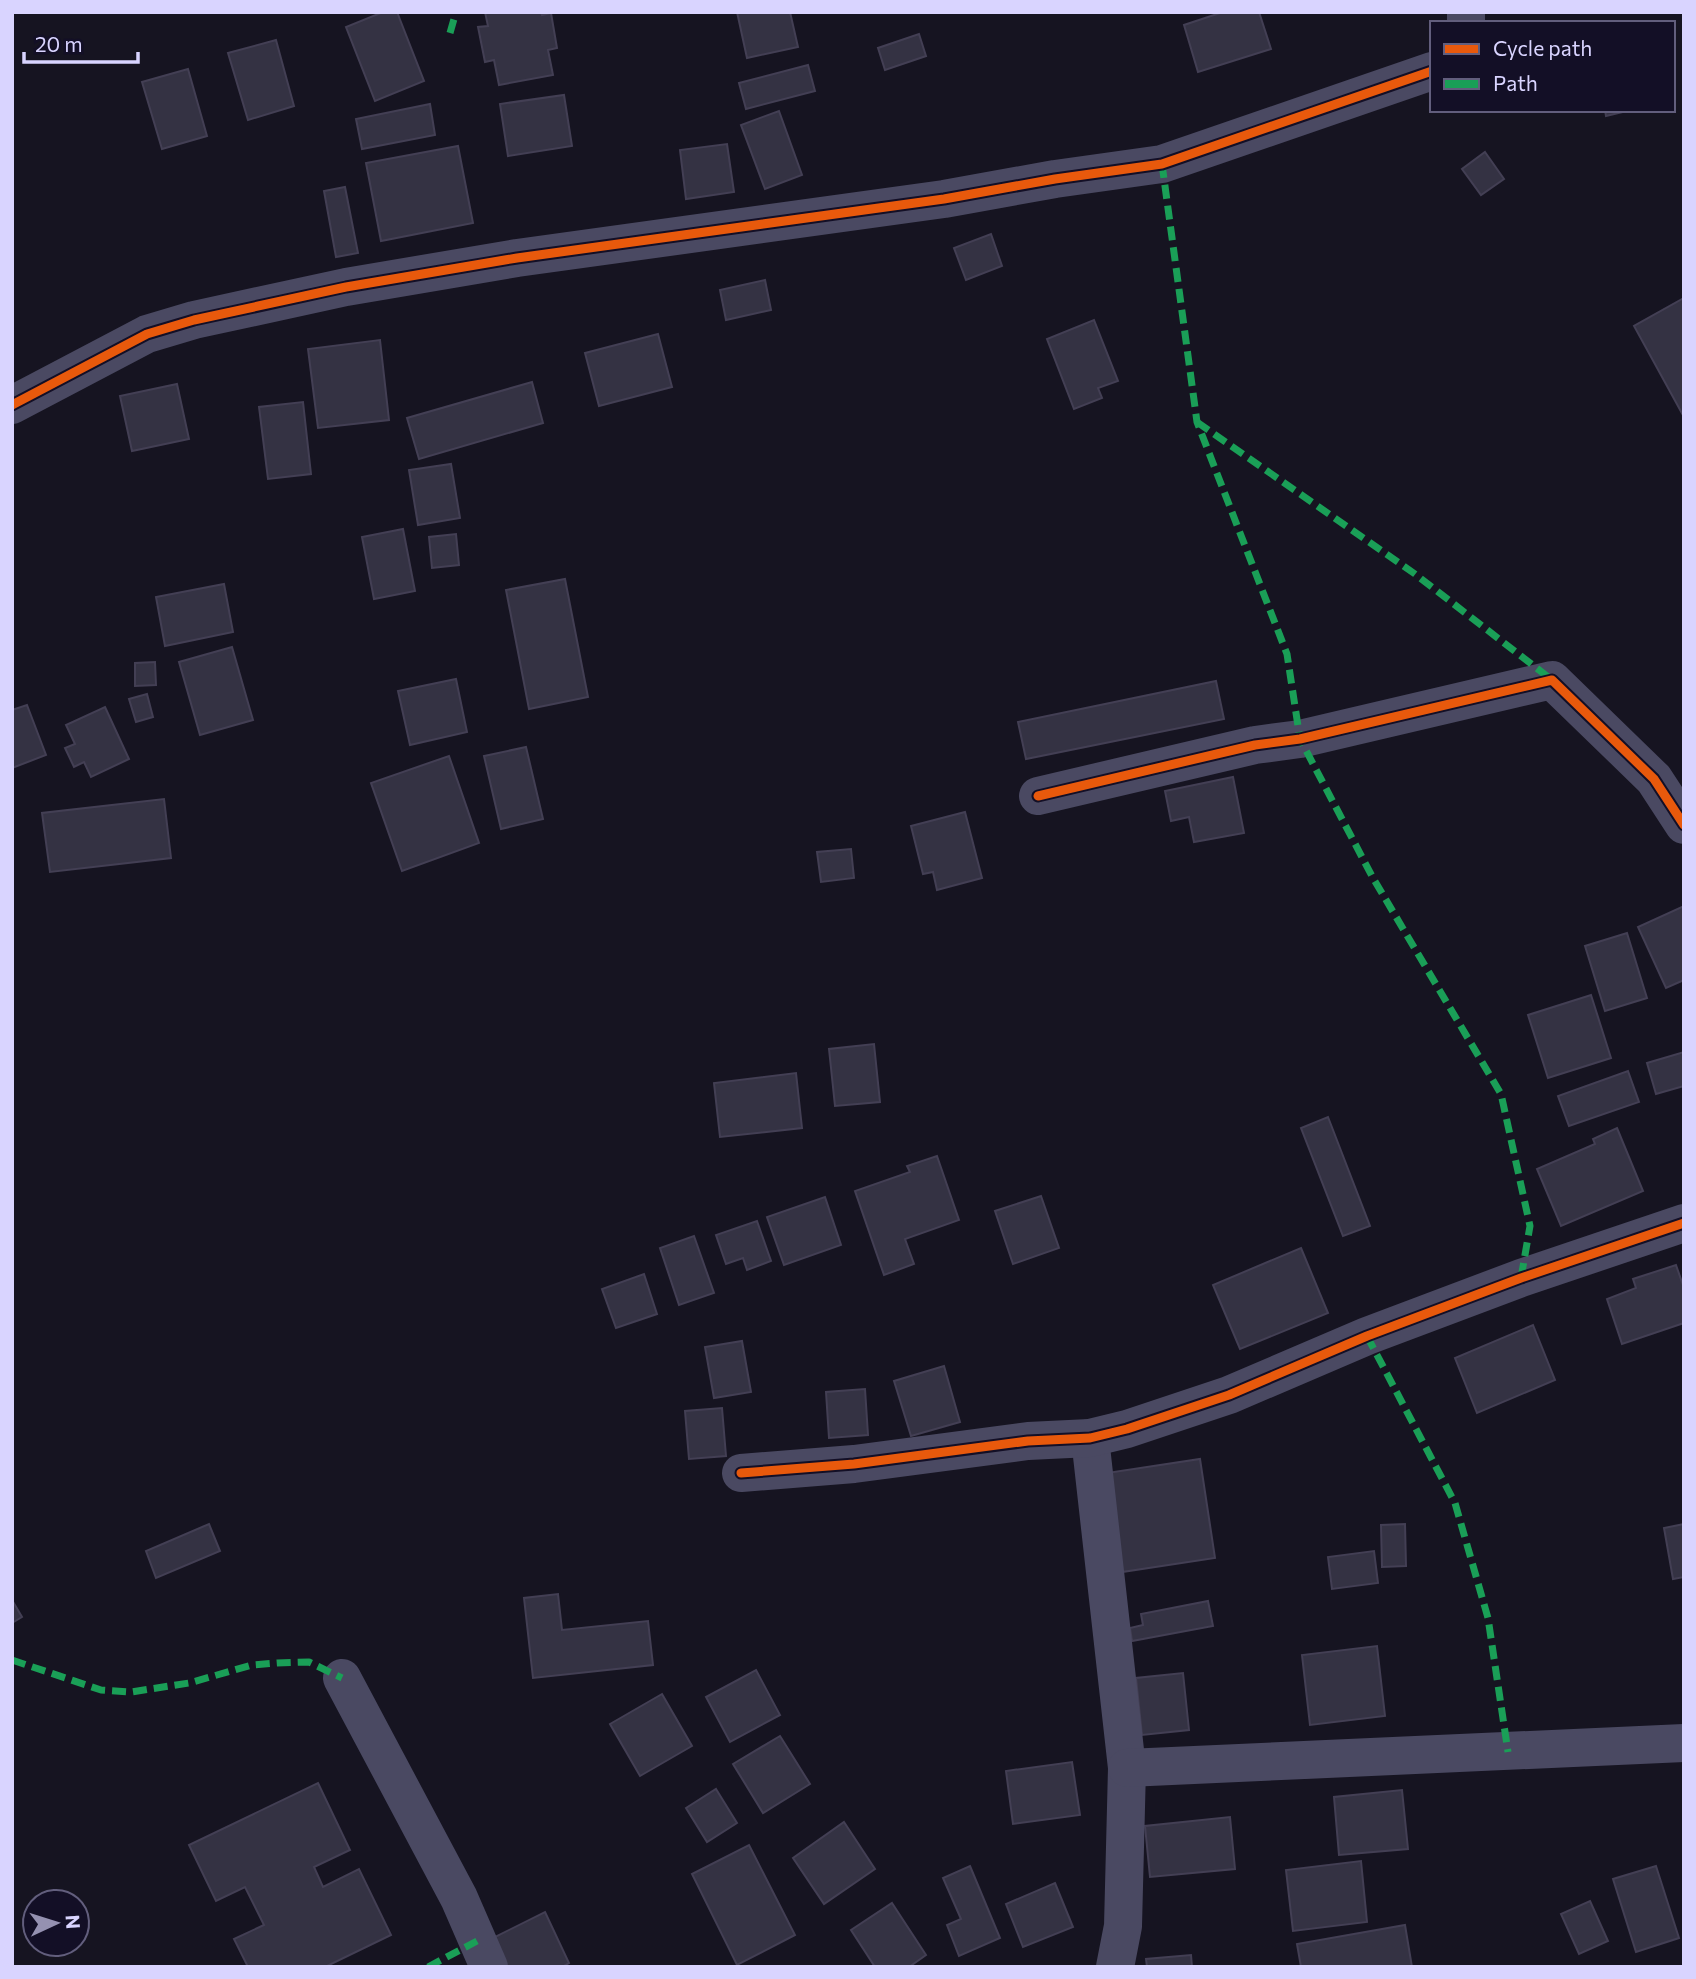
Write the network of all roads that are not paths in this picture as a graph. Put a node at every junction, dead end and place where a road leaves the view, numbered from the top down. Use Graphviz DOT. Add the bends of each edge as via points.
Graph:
graph roads {
  1 [pos="1430,72"];
  2 [pos="12,405"];
  3 [pos="1038,796"];
  4 [pos="1684,825"];
  5 [pos="1684,1223"];
  6 [pos="1090,1438"];
  7 [pos="741,1474"];
  8 [pos="342,1678"];
  9 [pos="1684,1743"];
  10 [pos="1127,1768"];
  11 [pos="489,1967"];
  12 [pos="1115,1967"];
  1 -- 2 [label="street" via="1162,164 517,258 346,287 194,320 147,334"];
  3 -- 4 [label="street" via="1552,680 1654,779"];
  5 -- 6 [label="street" via="1367,1336 1229,1395"];
  6 -- 7 [label="street"];
  6 -- 10 [label="street"];
  8 -- 11 [label="street" via="459,1898"];
  9 -- 10 [label="street"];
  10 -- 12 [label="street" via="1124,1926"];
}
